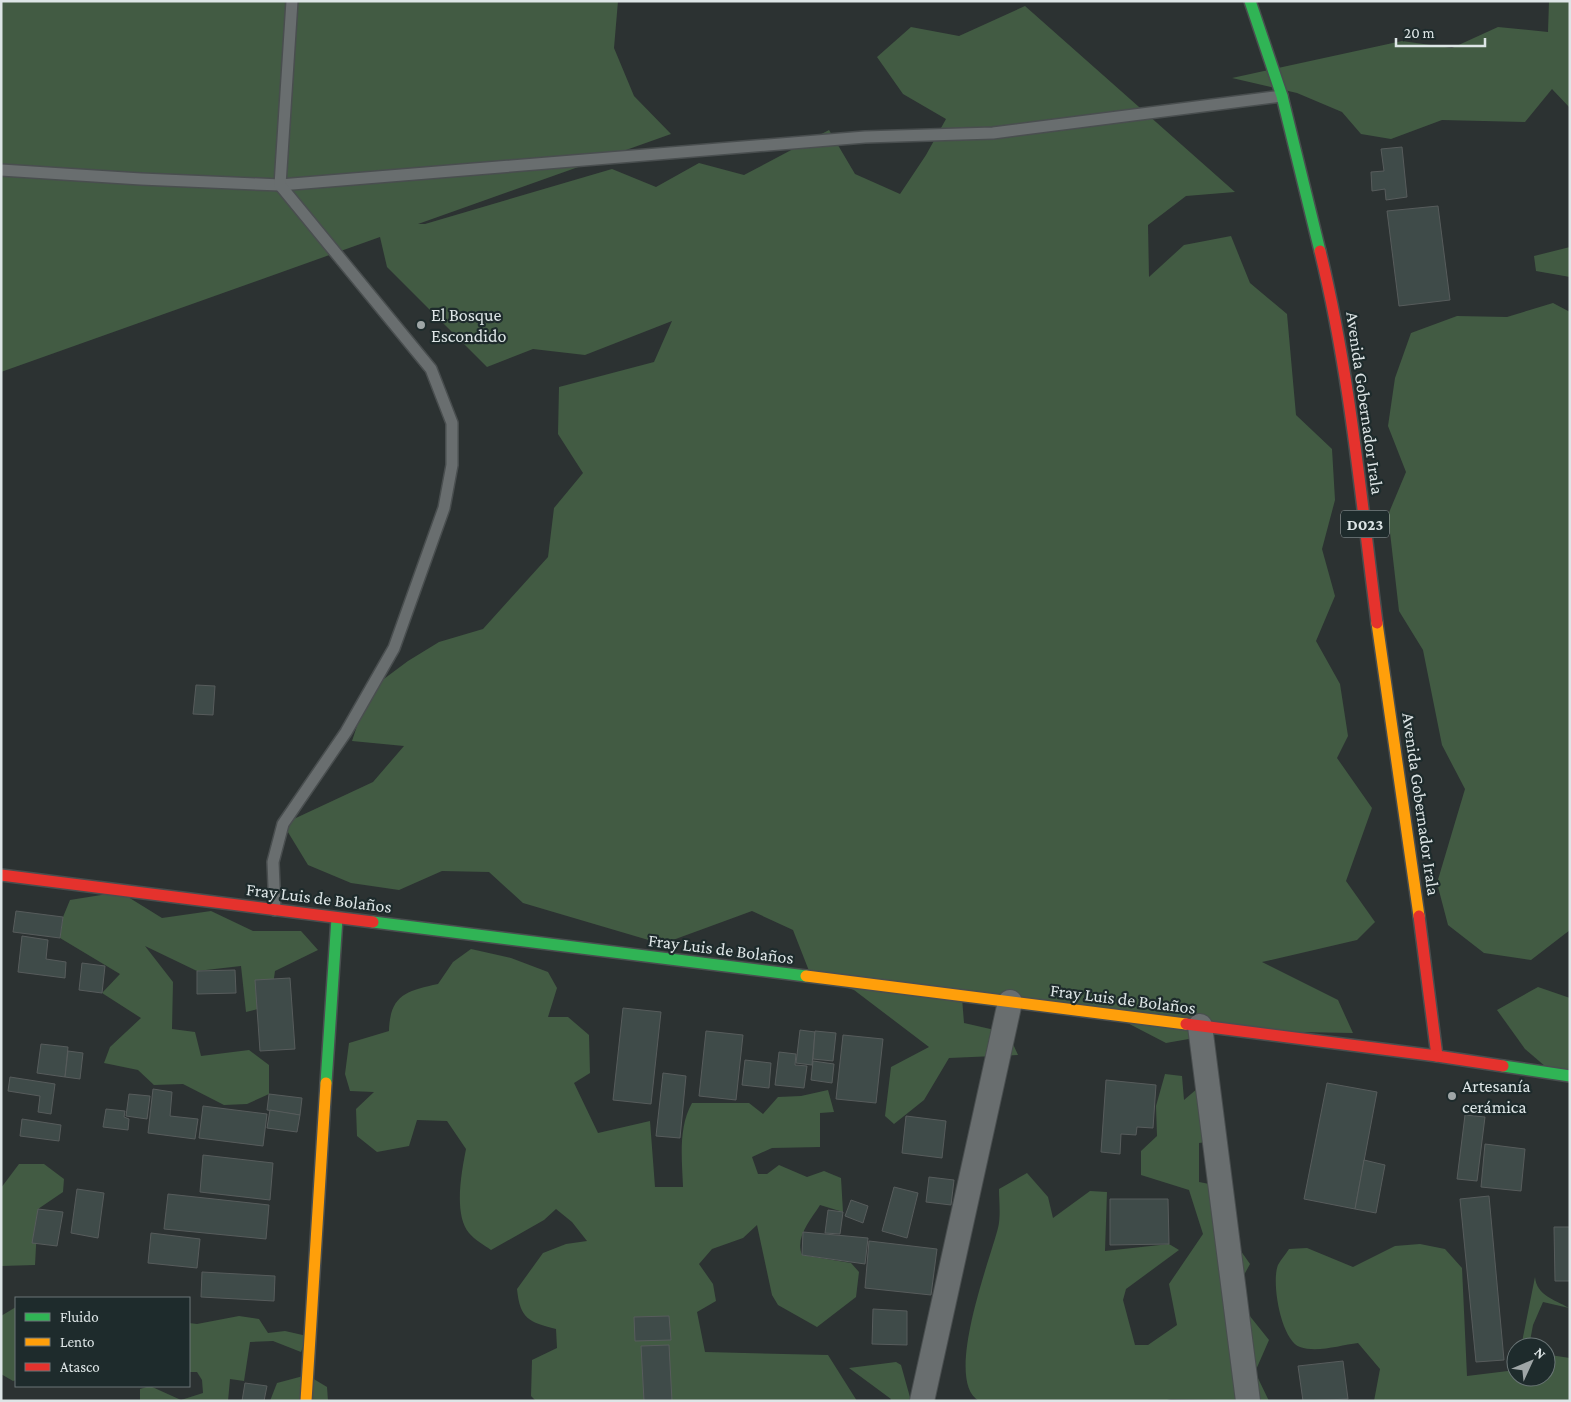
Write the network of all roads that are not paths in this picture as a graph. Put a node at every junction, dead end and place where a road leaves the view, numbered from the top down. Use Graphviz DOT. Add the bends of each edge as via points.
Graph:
graph roads {
  1 [pos="292,1"];
  2 [pos="1250,1"];
  3 [pos="1282,96"];
  4 [pos="1,170"];
  5 [pos="280,185"];
  6 [pos="1,875"];
  7 [pos="275,910"];
  8 [pos="337,918"];
  9 [pos="1010,1002"];
  10 [pos="1200,1026"];
  11 [pos="1437,1056"];
  12 [pos="1570,1076"];
  13 [pos="306,1401"];
  14 [pos="922,1401"];
  15 [pos="1248,1401"];
  1 -- 5 [label="lane"];
  2 -- 3 [label="street, Avenida Gobernador Irala / D023"];
  3 -- 5 [label="lane" via="993,133 865,137"];
  3 -- 11 [label="street, Avenida Gobernador Irala / D023" via="1330,291 1348,392"];
  4 -- 5 [label="lane"];
  5 -- 7 [label="lane" via="431,369 452,423 452,465 444,508 394,648 346,732 283,824 273,862"];
  6 -- 7 [label="street, Fray Luis de Bolaños"];
  7 -- 8 [label="street, Fray Luis de Bolaños"];
  8 -- 9 [label="street, Fray Luis de Bolaños"];
  8 -- 13 [label="street"];
  9 -- 10 [label="street, Fray Luis de Bolaños"];
  9 -- 14 [label="street"];
  10 -- 11 [label="street, Fray Luis de Bolaños"];
  10 -- 15 [label="street"];
  11 -- 12 [label="street, Fray Luis de Bolaños"];
}
